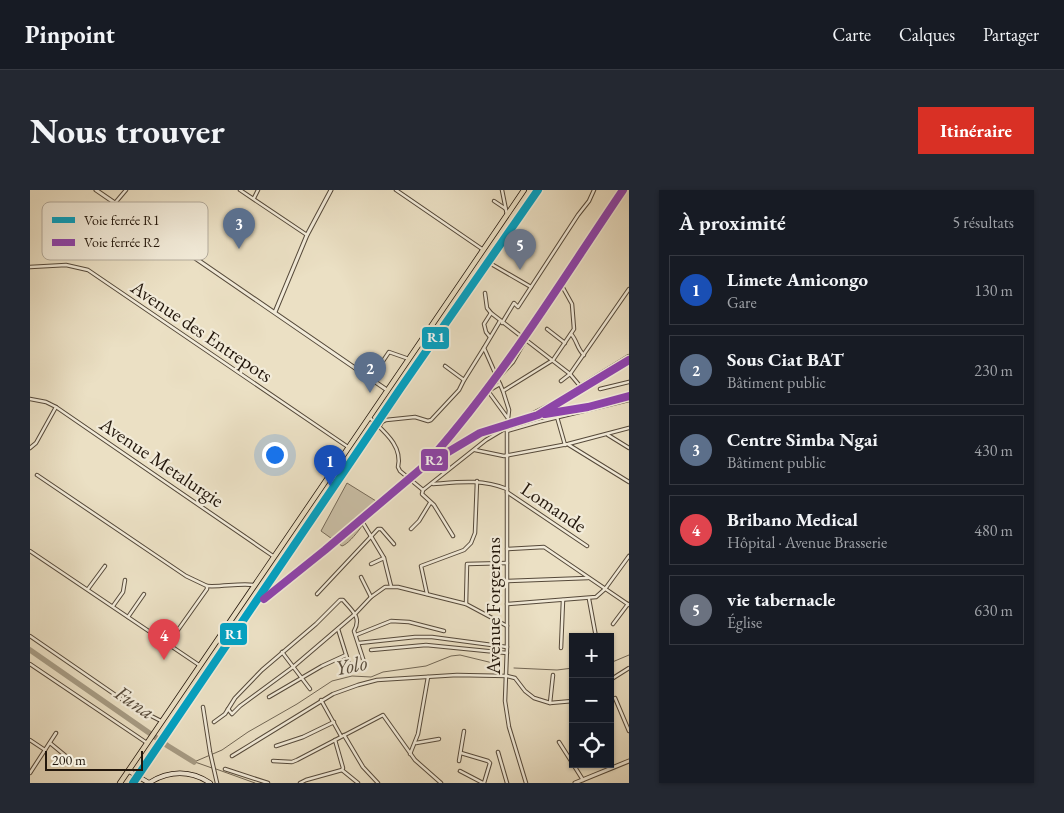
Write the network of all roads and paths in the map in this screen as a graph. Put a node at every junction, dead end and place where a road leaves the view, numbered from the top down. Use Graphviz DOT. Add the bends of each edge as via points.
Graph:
graph roads {
  1 [pos="96,190"];
  2 [pos="126,190"];
  3 [pos="240,190"];
  4 [pos="258,190"];
  5 [pos="331,190"];
  6 [pos="396,190"];
  7 [pos="502,190"];
  8 [pos="524,190"];
  9 [pos="594,190"];
  10 [pos="254,198"];
  11 [pos="114,202"];
  12 [pos="116,202"];
  13 [pos="494,202"];
  14 [pos="506,209"];
  15 [pos="507,215"];
  16 [pos="307,235"];
  17 [pos="484,250"];
  18 [pos="199,260"];
  19 [pos="493,265"];
  20 [pos="30,267"];
  21 [pos="562,286"];
  22 [pos="531,287"];
  23 [pos="629,289"];
  24 [pos="485,293"];
  25 [pos="275,312"];
  26 [pos="491,314"];
  27 [pos="501,322"];
  28 [pos="547,329"];
  29 [pos="571,334"];
  30 [pos="490,337"];
  31 [pos="526,341"];
  32 [pos="565,343"];
  33 [pos="484,348"];
  34 [pos="584,356"];
  35 [pos="629,356"];
  36 [pos="408,358"];
  37 [pos="553,360"];
  38 [pos="444,366"];
  39 [pos="570,374"];
  40 [pos="498,378"];
  41 [pos="371,379"];
  42 [pos="464,380"];
  43 [pos="560,381"];
  44 [pos="629,382"];
  45 [pos="500,384"];
  46 [pos="580,386"];
  47 [pos="600,389"];
  48 [pos="387,390"];
  49 [pos="503,391"];
  50 [pos="30,399"];
  51 [pos="629,400"];
  52 [pos="56,407"];
  53 [pos="369,417"];
  54 [pos="507,417"];
  55 [pos="557,417"];
  56 [pos="379,427"];
  57 [pos="629,428"];
  58 [pos="507,429"];
  59 [pos="608,435"];
  60 [pos="567,444"];
  61 [pos="30,448"];
  62 [pos="349,448"];
  63 [pos="629,448"];
  64 [pos="474,449"];
  65 [pos="507,456"];
  66 [pos="37,475"];
  67 [pos="476,481"];
  68 [pos="629,482"];
  69 [pos="431,484"];
  70 [pos="423,490"];
  71 [pos="507,490"];
  72 [pos="430,503"];
  73 [pos="363,523"];
  74 [pos="411,529"];
  75 [pos="371,536"];
  76 [pos="453,536"];
  77 [pos="394,544"];
  78 [pos="587,546"];
  79 [pos="507,550"];
  80 [pos="30,551"];
  81 [pos="274,556"];
  82 [pos="629,556"];
  83 [pos="384,558"];
  84 [pos="625,561"];
  85 [pos="507,563"];
  86 [pos="371,564"];
  87 [pos="629,564"];
  88 [pos="105,566"];
  89 [pos="361,577"];
  90 [pos="590,577"];
  91 [pos="125,580"];
  92 [pos="507,581"];
  93 [pos="254,585"];
  94 [pos="207,586"];
  95 [pos="392,586"];
  96 [pos="88,589"];
  97 [pos="605,589"];
  98 [pos="144,594"];
  99 [pos="317,594"];
  100 [pos="427,594"];
  101 [pos="371,597"];
  102 [pos="589,599"];
  103 [pos="563,600"];
  104 [pos="466,604"];
  105 [pos="507,604"];
  106 [pos="628,605"];
  107 [pos="113,606"];
  108 [pos="354,614"];
  109 [pos="128,617"];
  110 [pos="613,624"];
  111 [pos="507,626"];
  112 [pos="338,629"];
  113 [pos="444,631"];
  114 [pos="595,633"];
  115 [pos="356,635"];
  116 [pos="30,636"];
  117 [pos="359,643"];
  118 [pos="168,644"];
  119 [pos="507,647"];
  120 [pos="561,648"];
  121 [pos="371,650"];
  122 [pos="282,652"];
  123 [pos="507,653"];
  124 [pos="346,655"];
  125 [pos="30,664"];
  126 [pos="349,664"];
  127 [pos="199,665"];
  128 [pos="365,665"];
  129 [pos="294,668"];
  130 [pos="629,668"];
  131 [pos="553,675"];
  132 [pos="506,676"];
  133 [pos="428,677"];
  134 [pos="301,678"];
  135 [pos="613,678"];
  136 [pos="310,689"];
  137 [pos="269,697"];
  138 [pos="615,698"];
  139 [pos="321,700"];
  140 [pos="569,701"];
  141 [pos="550,703"];
  142 [pos="203,707"];
  143 [pos="228,709"];
  144 [pos="161,721"];
  145 [pos="214,722"];
  146 [pos="334,722"];
  147 [pos="464,731"];
  148 [pos="629,731"];
  149 [pos="56,733"];
  150 [pos="342,735"];
  151 [pos="439,739"];
  152 [pos="30,740"];
  153 [pos="335,740"];
  154 [pos="559,742"];
  155 [pos="50,743"];
  156 [pos="147,743"];
  157 [pos="415,743"];
  158 [pos="276,746"];
  159 [pos="46,750"];
  160 [pos="498,752"];
  161 [pos="461,753"];
  162 [pos="410,754"];
  163 [pos="232,756"];
  164 [pos="569,757"];
  165 [pos="273,761"];
  166 [pos="459,761"];
  167 [pos="629,761"];
  168 [pos="71,763"];
  169 [pos="576,768"];
  170 [pos="225,769"];
  171 [pos="342,770"];
  172 [pos="128,771"];
  173 [pos="460,771"];
  174 [pos="30,773"];
  175 [pos="583,780"];
  176 [pos="120,783"];
  177 [pos="149,783"];
  178 [pos="210,783"];
  179 [pos="217,783"];
  180 [pos="268,783"];
  181 [pos="300,783"];
  182 [pos="358,783"];
  183 [pos="378,783"];
  184 [pos="440,783"];
  185 [pos="484,783"];
  186 [pos="506,783"];
  187 [pos="526,783"];
  188 [pos="575,783"];
  1 -- 11 [label="street"];
  2 -- 12 [label="street"];
  3 -- 10 [label="street"];
  4 -- 10 [label="street"];
  5 -- 16 [label="street"];
  6 -- 17 [label="street"];
  7 -- 14 [label="street"];
  8 -- 15 [label="main road"];
  9 -- 22 [label="street"];
  10 -- 16 [label="street"];
  13 -- 14 [label="street"];
  14 -- 15 [label="street"];
  15 -- 17 [label="main road"];
  16 -- 25 [label="street"];
  17 -- 36 [label="main road"];
  18 -- 25 [label="street"];
  19 -- 22 [label="street"];
  20 -- 62 [label="street, Avenue des Entrepots" via="66,265 88,270"];
  21 -- 29 [label="street" via="572,304 575,325"];
  22 -- 27 [label="street" via="518,307 514,303"];
  23 -- 34 [label="street"];
  24 -- 26 [label="street"];
  25 -- 41 [label="street"];
  26 -- 27 [label="street"];
  26 -- 30 [label="street" via="484,324"];
  27 -- 30 [label="street"];
  27 -- 31 [label="street"];
  28 -- 32 [label="street"];
  29 -- 32 [label="street"];
  29 -- 34 [label="street"];
  30 -- 33 [label="street"];
  31 -- 37 [label="street"];
  31 -- 40 [label="street"];
  32 -- 37 [label="street"];
  33 -- 40 [label="street, Avenue Forgerons"];
  33 -- 42 [label="street"];
  34 -- 39 [label="street"];
  35 -- 46 [label="street"];
  36 -- 41 [label="street" via="389,352"];
  36 -- 48 [label="main road"];
  37 -- 39 [label="street"];
  37 -- 49 [label="street"];
  38 -- 42 [label="street"];
  39 -- 43 [label="street"];
  39 -- 46 [label="street"];
  40 -- 45 [label="street, Avenue Forgerons"];
  41 -- 48 [label="street"];
  42 -- 56 [label="street" via="459,390 431,420 415,417 386,420"];
  44 -- 47 [label="street"];
  45 -- 49 [label="street, Avenue Forgerons"];
  45 -- 54 [label="street" via="488,391"];
  46 -- 58 [label="street"];
  48 -- 53 [label="main road"];
  49 -- 54 [label="street, Avenue Forgerons" via="509,410"];
  50 -- 52 [label="street, Avenue Metalurgie"];
  51 -- 55 [label="street"];
  52 -- 61 [label="street"];
  52 -- 81 [label="street, Avenue Metalurgie"];
  53 -- 56 [label="street"];
  53 -- 62 [label="main road"];
  54 -- 58 [label="street, Avenue Forgerons"];
  55 -- 58 [label="street"];
  55 -- 60 [label="street"];
  56 -- 70 [label="street" via="398,450 400,471"];
  57 -- 59 [label="street"];
  58 -- 64 [label="street"];
  58 -- 65 [label="street, Avenue Forgerons"];
  59 -- 60 [label="street"];
  59 -- 63 [label="street"];
  60 -- 65 [label="street"];
  60 -- 68 [label="street"];
  62 -- 81 [label="main road"];
  64 -- 65 [label="street"];
  64 -- 69 [label="street"];
  65 -- 71 [label="street, Avenue Forgerons"];
  66 -- 94 [label="street" via="186,576"];
  67 -- 69 [label="street, Lomande"];
  67 -- 71 [label="street, Lomande"];
  67 -- 100 [label="street" via="475,533 471,543 464,550 421,566"];
  69 -- 70 [label="street"];
  70 -- 72 [label="street" via="422,494"];
  71 -- 78 [label="street, Lomande"];
  71 -- 79 [label="street, Avenue Forgerons"];
  72 -- 74 [label="street"];
  72 -- 76 [label="street"];
  73 -- 75 [label="street"];
  75 -- 77 [label="street" via="381,529"];
  75 -- 83 [label="street"];
  75 -- 99 [label="street"];
  79 -- 85 [label="street, Avenue Forgerons"];
  79 -- 90 [label="street" via="544,547"];
  80 -- 96 [label="street"];
  81 -- 93 [label="main road"];
  82 -- 84 [label="street"];
  83 -- 86 [label="street"];
  83 -- 95 [label="street"];
  84 -- 87 [label="street"];
  84 -- 97 [label="street"];
  85 -- 92 [label="street, Avenue Forgerons"];
  85 -- 104 [label="street" via="467,564"];
  88 -- 96 [label="street"];
  89 -- 101 [label="street"];
  90 -- 92 [label="street"];
  90 -- 97 [label="street"];
  91 -- 107 [label="street" via="123,592"];
  92 -- 105 [label="street, Avenue Forgerons"];
  93 -- 94 [label="street"];
  93 -- 127 [label="main road"];
  94 -- 118 [label="street"];
  95 -- 100 [label="street"];
  95 -- 101 [label="street" via="382,588"];
  96 -- 107 [label="street"];
  97 -- 102 [label="street"];
  97 -- 106 [label="street"];
  98 -- 109 [label="street"];
  100 -- 104 [label="street"];
  101 -- 108 [label="street"];
  102 -- 103 [label="street"];
  102 -- 114 [label="street"];
  103 -- 105 [label="street"];
  103 -- 120 [label="street"];
  104 -- 111 [label="street"];
  105 -- 111 [label="street, Avenue Forgerons"];
  106 -- 110 [label="street"];
  107 -- 109 [label="street"];
  108 -- 112 [label="street"];
  108 -- 115 [label="street" via="358,624 354,631"];
  108 -- 122 [label="street" via="340,600"];
  109 -- 118 [label="street"];
  111 -- 119 [label="street, Avenue Forgerons"];
  112 -- 124 [label="street"];
  112 -- 129 [label="street"];
  113 -- 115 [label="street" via="391,621"];
  115 -- 117 [label="street"];
  116 -- 144 [label="street" via="130,704"];
  117 -- 119 [label="street" via="432,637"];
  117 -- 128 [label="street"];
  118 -- 127 [label="street"];
  119 -- 123 [label="street, Avenue Forgerons"];
  121 -- 123 [label="street" via="426,645"];
  122 -- 129 [label="street"];
  122 -- 143 [label="street" via="248,684"];
  123 -- 132 [label="street, Avenue Forgerons"];
  124 -- 126 [label="street"];
  124 -- 134 [label="street"];
  125 -- 156 [label="street"];
  127 -- 144 [label="main road"];
  129 -- 134 [label="street"];
  129 -- 143 [label="street" via="232,714"];
  130 -- 135 [label="street"];
  131 -- 141 [label="street"];
  132 -- 133 [label="street"];
  132 -- 141 [label="street" via="515,678 534,698"];
  132 -- 187 [label="street, Avenue Forgerons" via="507,714"];
  133 -- 139 [label="street" via="377,680"];
  133 -- 157 [label="street"];
  134 -- 136 [label="street"];
  134 -- 137 [label="street"];
  138 -- 148 [label="street"];
  139 -- 146 [label="street"];
  139 -- 163 [label="street"];
  140 -- 141 [label="street"];
  142 -- 179 [label="street"];
  143 -- 145 [label="street"];
  144 -- 156 [label="main road"];
  146 -- 150 [label="street"];
  146 -- 158 [label="street"];
  147 -- 161 [label="street"];
  149 -- 155 [label="street"];
  150 -- 153 [label="street"];
  150 -- 162 [label="street" via="383,715"];
  150 -- 183 [label="street"];
  151 -- 157 [label="street"];
  152 -- 159 [label="street"];
  153 -- 165 [label="street" via="292,762"];
  153 -- 171 [label="street"];
  154 -- 164 [label="street"];
  155 -- 159 [label="street"];
  155 -- 168 [label="street"];
  156 -- 172 [label="main road"];
  157 -- 162 [label="street"];
  159 -- 174 [label="street"];
  160 -- 186 [label="street"];
  161 -- 166 [label="street"];
  161 -- 185 [label="street" via="490,763"];
  162 -- 184 [label="street"];
  167 -- 175 [label="street"];
  169 -- 175 [label="street"];
  170 -- 180 [label="street"];
  171 -- 181 [label="street"];
  171 -- 182 [label="street"];
  172 -- 176 [label="main road"];
  172 -- 177 [label="main road"];
  173 -- 185 [label="street"];
  175 -- 188 [label="street"];
  177 -- 178 [label="main road" via="177,773 196,775"];
}
